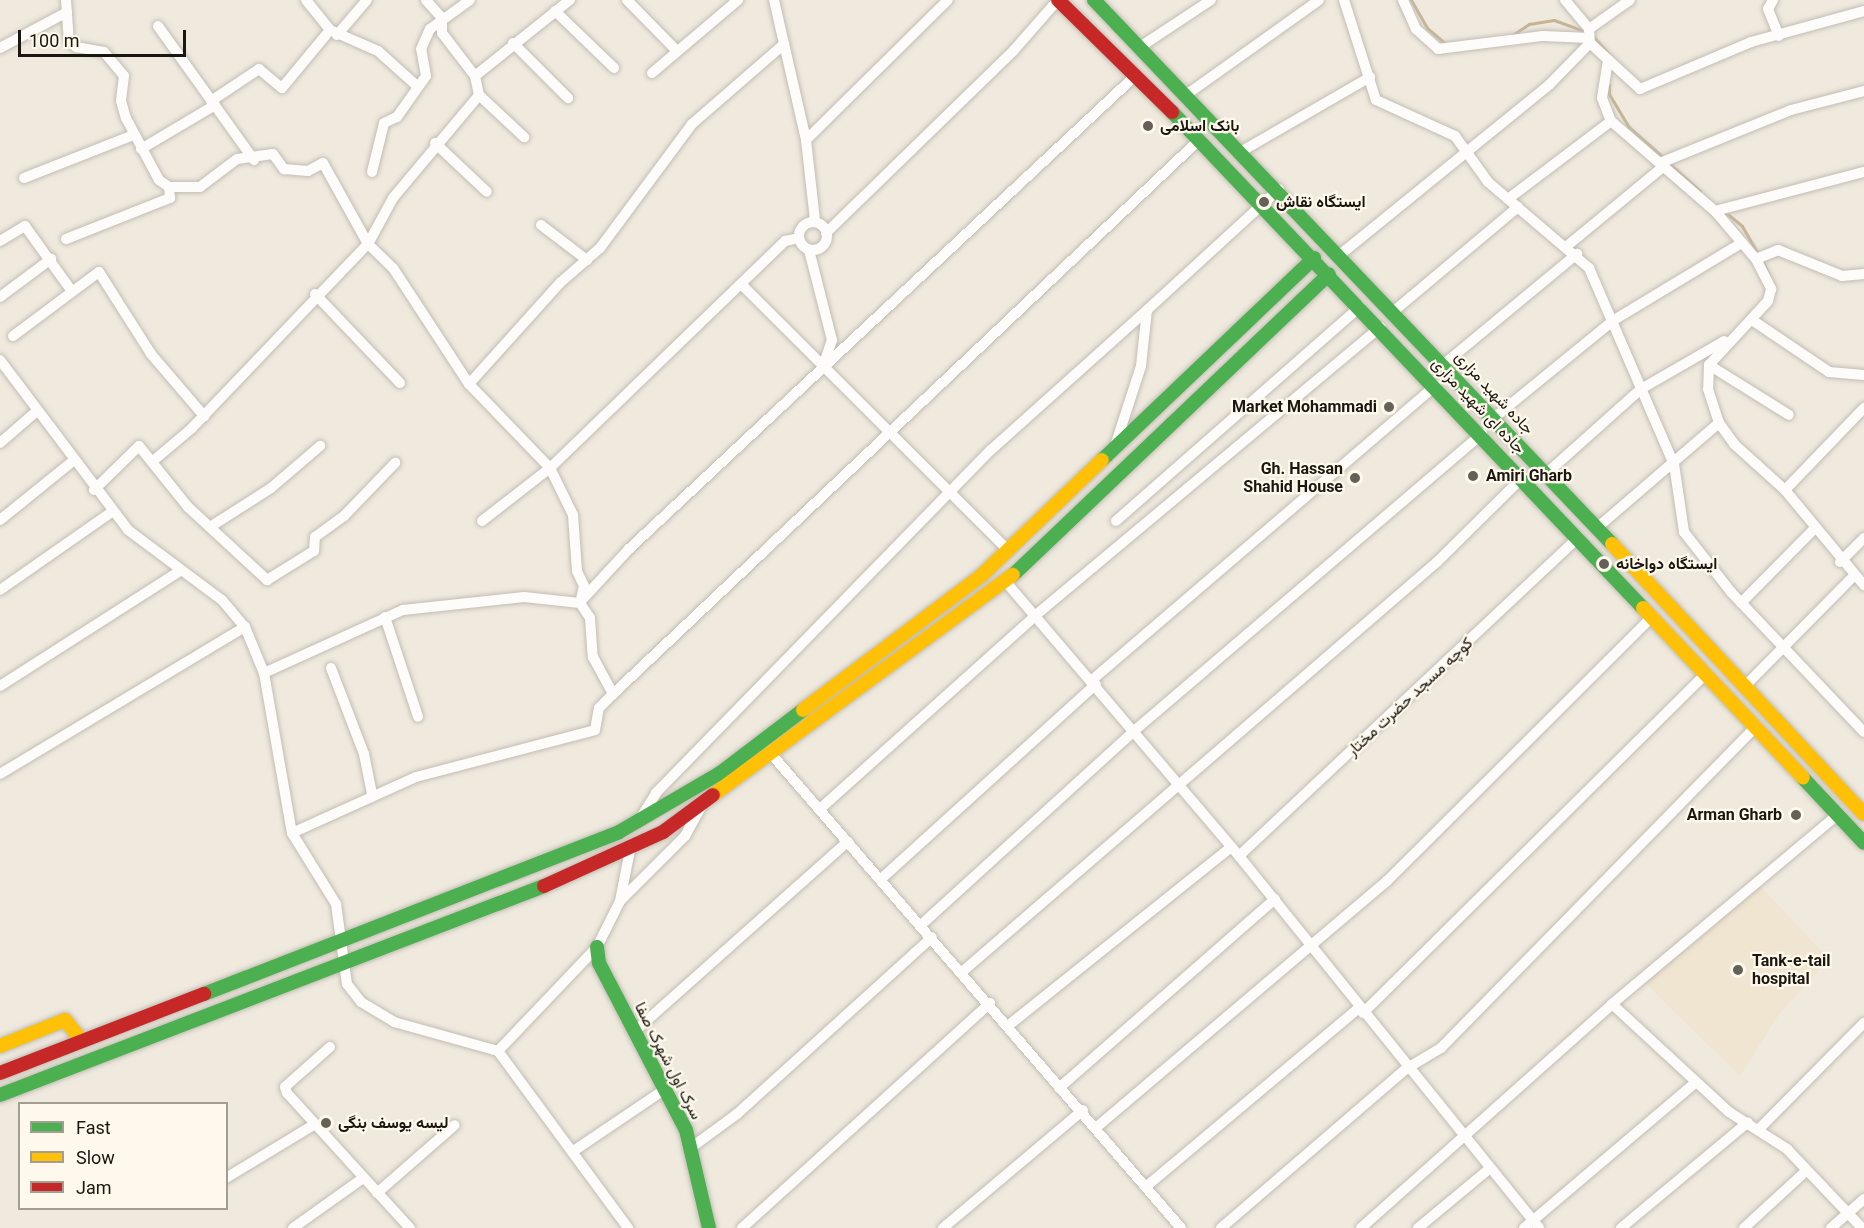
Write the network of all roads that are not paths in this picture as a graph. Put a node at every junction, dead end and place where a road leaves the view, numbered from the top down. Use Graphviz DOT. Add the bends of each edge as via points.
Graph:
graph roads {
  1 [pos="66,0"];
  2 [pos="306,0"];
  3 [pos="366,0"];
  4 [pos="426,0"];
  5 [pos="470,0"];
  6 [pos="570,0"];
  7 [pos="627,0"];
  8 [pos="738,0"];
  9 [pos="774,0"];
  10 [pos="948,0"];
  11 [pos="1058,0"];
  12 [pos="1095,0"];
  13 [pos="1211,0"];
  14 [pos="1319,0"];
  15 [pos="1344,0"];
  16 [pos="1403,0"];
  17 [pos="1565,0"];
  18 [pos="1630,0"];
  19 [pos="1773,0"];
  20 [pos="555,11"];
  21 [pos="1864,11"];
  22 [pos="67,12"];
  23 [pos="442,18"];
  24 [pos="158,26"];
  25 [pos="333,33"];
  26 [pos="1779,36"];
  27 [pos="1590,37"];
  28 [pos="513,43"];
  29 [pos="784,44"];
  30 [pos="1140,47"];
  31 [pos="0,48"];
  32 [pos="677,51"];
  33 [pos="1608,60"];
  34 [pos="614,68"];
  35 [pos="652,73"];
  36 [pos="1137,75"];
  37 [pos="475,76"];
  38 [pos="1370,77"];
  39 [pos="417,86"];
  40 [pos="1864,91"];
  41 [pos="479,95"];
  42 [pos="1186,95"];
  43 [pos="568,98"];
  44 [pos="213,103"];
  45 [pos="1611,121"];
  46 [pos="134,135"];
  47 [pos="524,136"];
  48 [pos="806,140"];
  49 [pos="1200,140"];
  50 [pos="435,144"];
  51 [pos="141,149"];
  52 [pos="1467,149"];
  53 [pos="1242,151"];
  54 [pos="254,160"];
  55 [pos="1662,165"];
  56 [pos="372,172"];
  57 [pos="1864,172"];
  58 [pos="24,178"];
  59 [pos="169,187"];
  60 [pos="1279,189"];
  61 [pos="488,192"];
  62 [pos="1508,199"];
  63 [pos="1264,204"];
  64 [pos="1518,207"];
  65 [pos="1715,211"];
  66 [pos="814,220"];
  67 [pos="541,225"];
  68 [pos="826,233"];
  69 [pos="799,238"];
  70 [pos="66,239"];
  71 [pos="0,241"];
  72 [pos="368,244"];
  73 [pos="1740,244"];
  74 [pos="1567,246"];
  75 [pos="809,250"];
  76 [pos="1341,254"];
  77 [pos="1577,254"];
  78 [pos="1314,258"];
  79 [pos="51,259"];
  80 [pos="1756,260"];
  81 [pos="587,261"];
  82 [pos="1329,274"];
  83 [pos="1864,274"];
  84 [pos="742,285"];
  85 [pos="70,290"];
  86 [pos="315,294"];
  87 [pos="0,297"];
  88 [pos="1360,307"];
  89 [pos="1147,310"];
  90 [pos="1394,311"];
  91 [pos="1614,320"];
  92 [pos="1752,320"];
  93 [pos="1380,327"];
  94 [pos="13,336"];
  95 [pos="1732,336"];
  96 [pos="0,360"];
  97 [pos="1444,364"];
  98 [pos="1709,365"];
  99 [pos="823,366"];
  100 [pos="1864,375"];
  101 [pos="400,383"];
  102 [pos="469,384"];
  103 [pos="1436,386"];
  104 [pos="1641,388"];
  105 [pos="1864,408"];
  106 [pos="38,410"];
  107 [pos="1789,415"];
  108 [pos="204,416"];
  109 [pos="1495,417"];
  110 [pos="1719,423"];
  111 [pos="891,432"];
  112 [pos="1482,434"];
  113 [pos="0,443"];
  114 [pos="320,446"];
  115 [pos="1113,452"];
  116 [pos="73,461"];
  117 [pos="153,461"];
  118 [pos="395,463"];
  119 [pos="1674,464"];
  120 [pos="550,468"];
  121 [pos="1547,472"];
  122 [pos="1523,477"];
  123 [pos="94,490"];
  124 [pos="1785,490"];
  125 [pos="950,492"];
  126 [pos="112,512"];
  127 [pos="0,520"];
  128 [pos="482,521"];
  129 [pos="1116,521"];
  130 [pos="210,526"];
  131 [pos="1598,527"];
  132 [pos="1814,529"];
  133 [pos="1579,537"];
  134 [pos="1864,538"];
  135 [pos="1008,550"];
  136 [pos="1840,562"];
  137 [pos="180,571"];
  138 [pos="1854,576"];
  139 [pos="1006,582"];
  140 [pos="1864,585"];
  141 [pos="0,590"];
  142 [pos="580,603"];
  143 [pos="1741,603"];
  144 [pos="1036,615"];
  145 [pos="1653,616"];
  146 [pos="384,617"];
  147 [pos="244,627"];
  148 [pos="1783,648"];
  149 [pos="331,668"];
  150 [pos="264,673"];
  151 [pos="1706,674"];
  152 [pos="1094,682"];
  153 [pos="0,686"];
  154 [pos="1745,686"];
  155 [pos="613,694"];
  156 [pos="418,717"];
  157 [pos="1755,727"];
  158 [pos="1134,731"];
  159 [pos="1864,732"];
  160 [pos="773,756"];
  161 [pos="0,774"];
  162 [pos="1180,784"];
  163 [pos="372,794"];
  164 [pos="701,807"];
  165 [pos="820,809"];
  166 [pos="654,813"];
  167 [pos="1864,814"];
  168 [pos="1837,815"];
  169 [pos="638,822"];
  170 [pos="663,832"];
  171 [pos="292,833"];
  172 [pos="1863,840"];
  173 [pos="848,841"];
  174 [pos="1231,847"];
  175 [pos="630,850"];
  176 [pos="1239,856"];
  177 [pos="881,879"];
  178 [pos="1275,899"];
  179 [pos="620,901"];
  180 [pos="921,925"];
  181 [pos="932,938"];
  182 [pos="342,939"];
  183 [pos="597,947"];
  184 [pos="1311,948"];
  185 [pos="341,964"];
  186 [pos="962,972"];
  187 [pos="990,1003"];
  188 [pos="1612,1004"];
  189 [pos="1362,1010"];
  190 [pos="1864,1023"];
  191 [pos="1009,1025"];
  192 [pos="635,1031"];
  193 [pos="81,1040"];
  194 [pos="0,1046"];
  195 [pos="330,1047"];
  196 [pos="498,1051"];
  197 [pos="1406,1069"];
  198 [pos="0,1073"];
  199 [pos="1695,1083"];
  200 [pos="667,1088"];
  201 [pos="1059,1088"];
  202 [pos="0,1095"];
  203 [pos="1083,1110"];
  204 [pos="1748,1122"];
  205 [pos="315,1124"];
  206 [pos="455,1125"];
  207 [pos="1098,1126"];
  208 [pos="1760,1128"];
  209 [pos="1463,1137"];
  210 [pos="692,1147"];
  211 [pos="573,1152"];
  212 [pos="1489,1169"];
  213 [pos="1806,1171"];
  214 [pos="228,1177"];
  215 [pos="363,1178"];
  216 [pos="1148,1185"];
  217 [pos="377,1193"];
  218 [pos="1864,1199"];
  219 [pos="1849,1213"];
  220 [pos="1532,1226"];
  221 [pos="293,1228"];
  222 [pos="410,1228"];
  223 [pos="628,1228"];
  224 [pos="709,1228"];
  225 [pos="742,1228"];
  226 [pos="943,1228"];
  227 [pos="1181,1228"];
  228 [pos="1221,1228"];
  229 [pos="1361,1228"];
  230 [pos="1418,1228"];
  231 [pos="1621,1228"];
  232 [pos="1744,1228"];
  233 [pos="1832,1228"];
  234 [pos="1862,1228"];
  1 -- 22 [label="street"];
  2 -- 25 [label="street"];
  3 -- 25 [label="street"];
  4 -- 23 [label="street"];
  5 -- 23 [label="street"];
  6 -- 20 [label="street"];
  7 -- 32 [label="street"];
  8 -- 32 [label="street"];
  9 -- 29 [label="street"];
  10 -- 48 [label="street"];
  11 -- 36 [label="main road, جاده ای شهید مزاری"];
  11 -- 68 [label="street" via="1014,50"];
  12 -- 30 [label="main road, جاده شهید مزاری"];
  13 -- 30 [label="street"];
  14 -- 42 [label="street"];
  15 -- 38 [label="street"];
  16 -- 27 [label="street" via="1416,29 1438,49 1543,36"];
  17 -- 27 [label="street"];
  18 -- 27 [label="street"];
  19 -- 26 [label="street" via="1767,9"];
  20 -- 28 [label="street"];
  20 -- 34 [label="street"];
  21 -- 26 [label="street"];
  22 -- 31 [label="street"];
  22 -- 46 [label="street" via="69,39 76,47 104,52 124,76 121,101"];
  23 -- 37 [label="street" via="442,33"];
  23 -- 39 [label="street" via="421,49 426,76"];
  24 -- 44 [label="street"];
  25 -- 39 [label="street" via="378,51"];
  25 -- 44 [label="street" via="282,88 259,69"];
  26 -- 33 [label="street" via="1751,42 1640,89"];
  27 -- 33 [label="street"];
  27 -- 52 [label="street" via="1550,84"];
  28 -- 37 [label="street"];
  28 -- 43 [label="street"];
  29 -- 48 [label="street"];
  29 -- 81 [label="street" via="692,124"];
  30 -- 42 [label="main road, جاده شهید مزاری"];
  32 -- 35 [label="street"];
  33 -- 45 [label="street" via="1602,98"];
  36 -- 49 [label="main road, جاده ای شهید مزاری"];
  36 -- 99 [label="street"];
  37 -- 41 [label="street"];
  38 -- 52 [label="street" via="1384,108 1441,125"];
  38 -- 53 [label="street"];
  39 -- 56 [label="street" via="397,117 384,123"];
  40 -- 55 [label="street" via="1791,110"];
  41 -- 47 [label="street"];
  41 -- 50 [label="street"];
  42 -- 53 [label="main road, جاده شهید مزاری"];
  44 -- 51 [label="street"];
  44 -- 54 [label="street"];
  45 -- 55 [label="street"];
  45 -- 62 [label="street"];
  46 -- 51 [label="street"];
  46 -- 58 [label="street"];
  48 -- 66 [label="street"];
  49 -- 63 [label="main road, جاده ای شهید مزاری"];
  49 -- 111 [label="street"];
  50 -- 61 [label="street"];
  50 -- 72 [label="street" via="393,198"];
  51 -- 59 [label="street"];
  52 -- 62 [label="street"];
  52 -- 76 [label="street"];
  53 -- 60 [label="main road, جاده شهید مزاری"];
  54 -- 59 [label="street" via="237,159 200,187"];
  54 -- 72 [label="street" via="273,154 284,169 308,171 323,163"];
  55 -- 65 [label="street"];
  55 -- 74 [label="street"];
  57 -- 65 [label="street"];
  59 -- 70 [label="street" via="170,198"];
  60 -- 63 [label="street"];
  60 -- 76 [label="main road, جاده شهید مزاری"];
  62 -- 64 [label="street"];
  63 -- 78 [label="main road, جاده ای شهید مزاری"];
  63 -- 89 [label="street"];
  64 -- 74 [label="street"];
  64 -- 90 [label="street"];
  65 -- 73 [label="street"];
  66 -- 68 [label="street"];
  66 -- 69 [label="street" via="801,229"];
  67 -- 81 [label="street"];
  68 -- 75 [label="street" via="823,246"];
  69 -- 75 [label="street"];
  69 -- 84 [label="street" via="785,241"];
  71 -- 79 [label="street" via="25,226"];
  72 -- 86 [label="street"];
  72 -- 102 [label="street" via="398,274"];
  73 -- 80 [label="street"];
  73 -- 91 [label="street"];
  74 -- 77 [label="street"];
  75 -- 99 [label="street" via="832,340"];
  76 -- 90 [label="main road, جاده شهید مزاری"];
  77 -- 91 [label="street"];
  77 -- 97 [label="street"];
  78 -- 82 [label="main road, جاده ای شهید مزاری"];
  78 -- 115 [label="main road"];
  79 -- 85 [label="street"];
  79 -- 87 [label="street"];
  80 -- 83 [label="street" via="1779,250 1842,276"];
  80 -- 92 [label="street" via="1771,289 1768,301"];
  81 -- 102 [label="street"];
  82 -- 88 [label="main road, جاده ای شهید مزاری"];
  82 -- 139 [label="main road"];
  84 -- 99 [label="street"];
  84 -- 120 [label="street"];
  85 -- 94 [label="street"];
  85 -- 108 [label="street" via="99,272 151,354"];
  86 -- 101 [label="street"];
  86 -- 108 [label="street"];
  88 -- 93 [label="main road, جاده ای شهید مزاری"];
  88 -- 129 [label="street"];
  89 -- 115 [label="street" via="1141,366"];
  89 -- 125 [label="street" via="1037,405"];
  90 -- 97 [label="main road, جاده شهید مزاری"];
  91 -- 104 [label="street"];
  91 -- 109 [label="street"];
  92 -- 95 [label="street"];
  92 -- 100 [label="street" via="1829,372"];
  93 -- 103 [label="main road, جاده ای شهید مزاری"];
  93 -- 144 [label="street"];
  95 -- 98 [label="street"];
  95 -- 104 [label="street"];
  96 -- 106 [label="street"];
  97 -- 109 [label="main road, جاده شهید مزاری"];
  98 -- 107 [label="street"];
  98 -- 110 [label="street" via="1708,389"];
  99 -- 111 [label="street"];
  99 -- 142 [label="street" via="629,549"];
  102 -- 120 [label="street"];
  103 -- 112 [label="main road, جاده ای شهید مزاری"];
  103 -- 152 [label="street"];
  104 -- 119 [label="street"];
  104 -- 121 [label="street"];
  105 -- 124 [label="street"];
  106 -- 113 [label="street"];
  106 -- 116 [label="street"];
  108 -- 117 [label="street"];
  109 -- 121 [label="main road, جاده شهید مزاری"];
  110 -- 119 [label="street"];
  110 -- 124 [label="street" via="1734,444"];
  111 -- 125 [label="street"];
  111 -- 155 [label="street"];
  112 -- 122 [label="main road, جاده ای شهید مزاری"];
  112 -- 158 [label="street"];
  114 -- 130 [label="street" via="271,488"];
  115 -- 135 [label="main road"];
  116 -- 123 [label="street"];
  116 -- 127 [label="street"];
  117 -- 123 [label="street" via="139,446"];
  117 -- 130 [label="street"];
  118 -- 130 [label="street" via="344,516 315,537 314,551 267,580"];
  119 -- 131 [label="street"];
  119 -- 143 [label="street" via="1684,532"];
  120 -- 128 [label="street"];
  120 -- 142 [label="street" via="573,515 577,571 584,586"];
  121 -- 131 [label="main road, جاده شهید مزاری"];
  122 -- 133 [label="main road, جاده ای شهید مزاری"];
  122 -- 162 [label="street" via="1437,562"];
  123 -- 126 [label="street"];
  124 -- 132 [label="street"];
  125 -- 135 [label="street"];
  125 -- 169 [label="street" via="656,793"];
  126 -- 137 [label="street"];
  126 -- 141 [label="street"];
  131 -- 154 [label="main road, جاده شهید مزاری"];
  132 -- 136 [label="street"];
  132 -- 143 [label="street"];
  133 -- 145 [label="main road, جاده ای شهید مزاری"];
  133 -- 176 [label="street, کوچه مسجد حضرت مختار"];
  134 -- 136 [label="street"];
  135 -- 166 [label="main road" via="942,607 720,773"];
  136 -- 138 [label="street"];
  137 -- 147 [label="street" via="222,600"];
  137 -- 153 [label="street"];
  138 -- 140 [label="street"];
  138 -- 148 [label="street"];
  139 -- 144 [label="street"];
  139 -- 160 [label="main road"];
  142 -- 146 [label="street" via="524,597 444,602"];
  142 -- 155 [label="street" via="590,618 593,657"];
  143 -- 148 [label="street"];
  144 -- 152 [label="street"];
  144 -- 165 [label="street"];
  145 -- 151 [label="main road, جاده ای شهید مزاری"];
  145 -- 184 [label="street" via="1524,749"];
  146 -- 150 [label="street"];
  146 -- 156 [label="street"];
  147 -- 150 [label="street"];
  147 -- 161 [label="street"];
  148 -- 154 [label="street"];
  148 -- 159 [label="street"];
  149 -- 163 [label="street" via="364,754"];
  150 -- 171 [label="street"];
  151 -- 157 [label="main road, جاده ای شهید مزاری"];
  151 -- 189 [label="street"];
  152 -- 158 [label="street"];
  152 -- 177 [label="street"];
  154 -- 167 [label="main road, جاده شهید مزاری"];
  155 -- 163 [label="street" via="599,708 596,730 475,758"];
  157 -- 168 [label="main road, جاده ای شهید مزاری"];
  157 -- 197 [label="street" via="1441,1048"];
  158 -- 162 [label="street"];
  158 -- 180 [label="street"];
  160 -- 164 [label="main road"];
  160 -- 165 [label="street"];
  162 -- 174 [label="street"];
  162 -- 186 [label="street"];
  163 -- 171 [label="street"];
  164 -- 170 [label="main road"];
  164 -- 179 [label="street" via="685,836"];
  165 -- 173 [label="street"];
  166 -- 169 [label="main road"];
  166 -- 170 [label="main road"];
  168 -- 172 [label="main road, جاده ای شهید مزاری"];
  168 -- 188 [label="street"];
  169 -- 182 [label="main road"];
  170 -- 175 [label="main road"];
  171 -- 182 [label="street" via="336,904"];
  173 -- 177 [label="street"];
  173 -- 192 [label="street"];
  174 -- 176 [label="street"];
  174 -- 191 [label="street"];
  175 -- 179 [label="street"];
  175 -- 185 [label="main road"];
  176 -- 178 [label="street"];
  177 -- 180 [label="street"];
  178 -- 184 [label="street"];
  178 -- 201 [label="street"];
  179 -- 183 [label="street"];
  180 -- 181 [label="street"];
  181 -- 186 [label="street"];
  181 -- 210 [label="street" via="736,1114"];
  182 -- 185 [label="street"];
  182 -- 193 [label="main road"];
  183 -- 192 [label="main road, سرک اول شهرک صفا" via="599,963"];
  183 -- 196 [label="street"];
  184 -- 189 [label="street"];
  184 -- 207 [label="street"];
  185 -- 196 [label="street" via="347,984 361,1002 394,1022"];
  185 -- 202 [label="main road"];
  186 -- 187 [label="street"];
  187 -- 191 [label="street"];
  187 -- 225 [label="street"];
  188 -- 199 [label="street"];
  188 -- 209 [label="street"];
  189 -- 197 [label="street"];
  189 -- 216 [label="street"];
  190 -- 208 [label="street"];
  191 -- 201 [label="street"];
  192 -- 200 [label="main road, سرک اول شهرک صفا"];
  193 -- 194 [label="main road" via="65,1020"];
  193 -- 198 [label="main road"];
  195 -- 205 [label="street" via="285,1087"];
  196 -- 211 [label="street"];
  197 -- 209 [label="street"];
  197 -- 228 [label="street"];
  199 -- 204 [label="street"];
  199 -- 220 [label="street"];
  200 -- 210 [label="main road, سرک اول شهرک صفا"];
  200 -- 211 [label="street"];
  201 -- 203 [label="street"];
  203 -- 207 [label="street"];
  203 -- 226 [label="street"];
  204 -- 208 [label="street"];
  204 -- 231 [label="street"];
  205 -- 214 [label="street"];
  205 -- 215 [label="street"];
  206 -- 217 [label="street"];
  207 -- 216 [label="street"];
  208 -- 213 [label="street"];
  209 -- 212 [label="street"];
  209 -- 229 [label="street"];
  210 -- 224 [label="main road, سرک اول شهرک صفا"];
  211 -- 223 [label="street"];
  212 -- 220 [label="street"];
  212 -- 230 [label="street"];
  213 -- 219 [label="street"];
  213 -- 232 [label="street"];
  215 -- 217 [label="street"];
  215 -- 221 [label="street"];
  216 -- 227 [label="street"];
  217 -- 222 [label="street"];
  218 -- 219 [label="street"];
  219 -- 233 [label="street"];
  219 -- 234 [label="street"];
}
